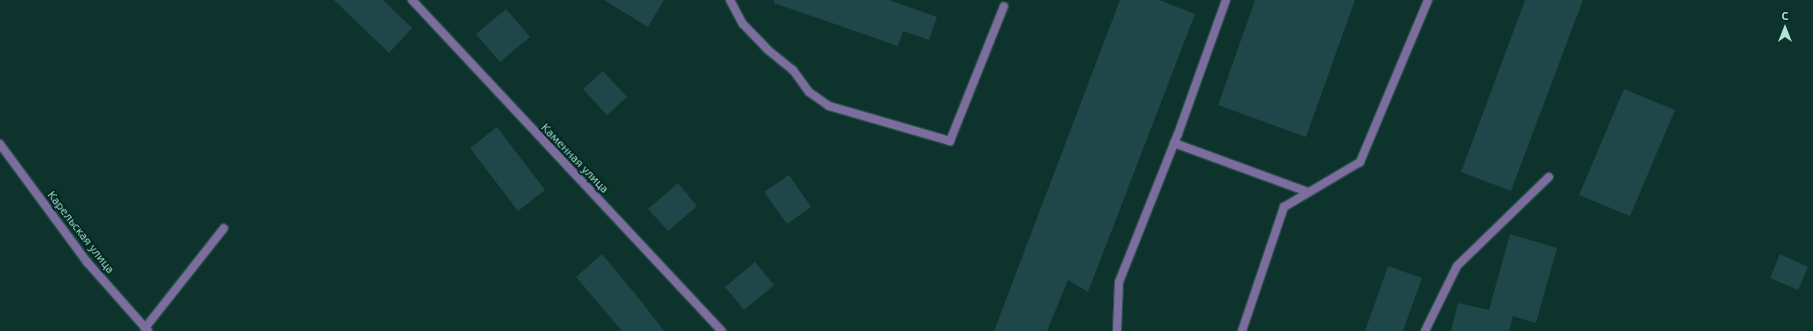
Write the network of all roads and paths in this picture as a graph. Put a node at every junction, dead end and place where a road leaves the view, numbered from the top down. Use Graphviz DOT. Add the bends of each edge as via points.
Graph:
graph roads {
  1 [pos="412,0"];
  2 [pos="730,0"];
  3 [pos="1226,0"];
  4 [pos="1428,0"];
  5 [pos="1004,6"];
  6 [pos="1174,143"];
  7 [pos="0,144"];
  8 [pos="1549,177"];
  9 [pos="1308,192"];
  10 [pos="224,228"];
  11 [pos="146,330"];
  12 [pos="722,331"];
  13 [pos="1117,331"];
  14 [pos="1242,331"];
  15 [pos="1424,331"];
  1 -- 12 [label="street, Каменная улица"];
  2 -- 5 [label="street" via="743,24 768,50 793,70 809,92 829,106 950,141"];
  3 -- 6 [label="street"];
  4 -- 9 [label="street" via="1360,162"];
  6 -- 9 [label="street"];
  6 -- 13 [label="street" via="1119,282"];
  7 -- 11 [label="street, Карельская улица" via="87,262"];
  8 -- 15 [label="street" via="1457,266"];
  9 -- 14 [label="street" via="1284,207"];
  10 -- 11 [label="street"];
}
